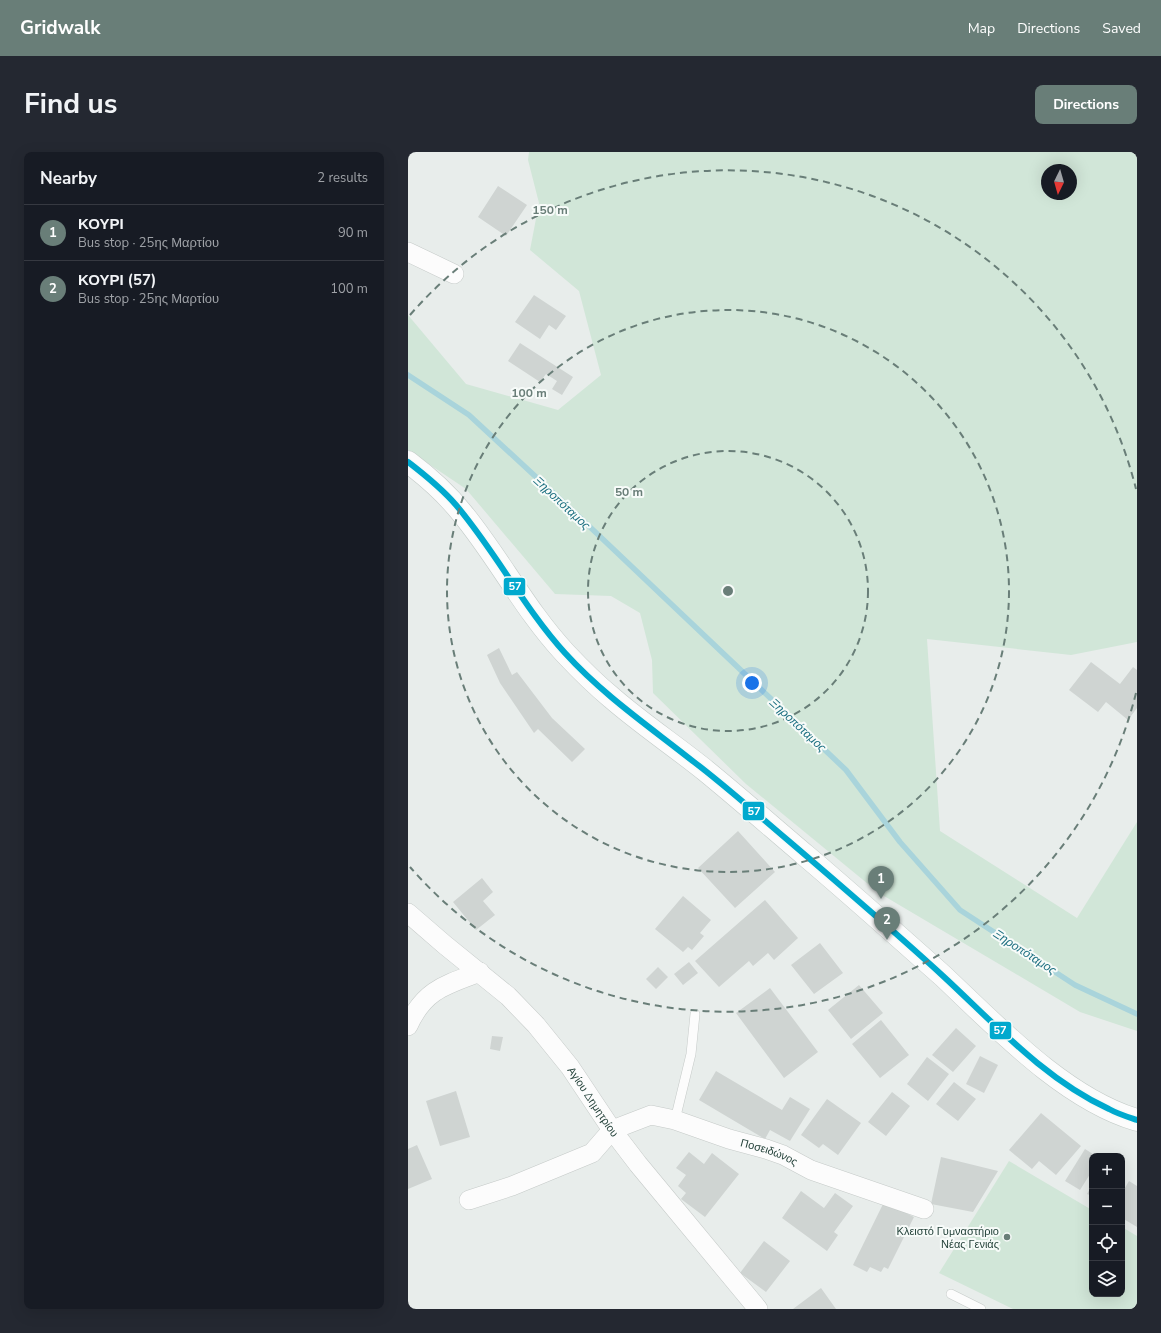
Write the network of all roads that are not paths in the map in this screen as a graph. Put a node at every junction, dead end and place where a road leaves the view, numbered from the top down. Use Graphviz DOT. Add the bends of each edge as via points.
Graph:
graph roads {
  1 [pos="408,252"];
  2 [pos="454,274"];
  3 [pos="408,462"];
  4 [pos="408,913"];
  5 [pos="480,972"];
  6 [pos="695,1014"];
  7 [pos="408,1026"];
  8 [pos="675,1120"];
  9 [pos="1137,1120"];
  10 [pos="612,1130"];
  11 [pos="469,1200"];
  12 [pos="924,1209"];
  13 [pos="951,1294"];
  14 [pos="758,1309"];
  15 [pos="981,1309"];
  1 -- 2 [label="street"];
  3 -- 9 [label="main road" via="462,512 550,636 612,699 705,770 871,911 991,1022 1049,1071 1099,1104"];
  4 -- 5 [label="street, Αγίου Δημητρίου"];
  5 -- 7 [label="street" via="442,986 424,1000"];
  5 -- 10 [label="street, Αγίου Δημητρίου" via="536,1025 570,1067"];
  6 -- 8 [label="lane" via="691,1054"];
  8 -- 10 [label="street, Ποσειδώνος" via="651,1114"];
  8 -- 12 [label="street, Ποσειδώνος" via="766,1149 810,1170"];
  10 -- 11 [label="street" via="592,1153 512,1186"];
  10 -- 14 [label="street, Αγίου Δημητρίου"];
  13 -- 15 [label="lane"];
}
